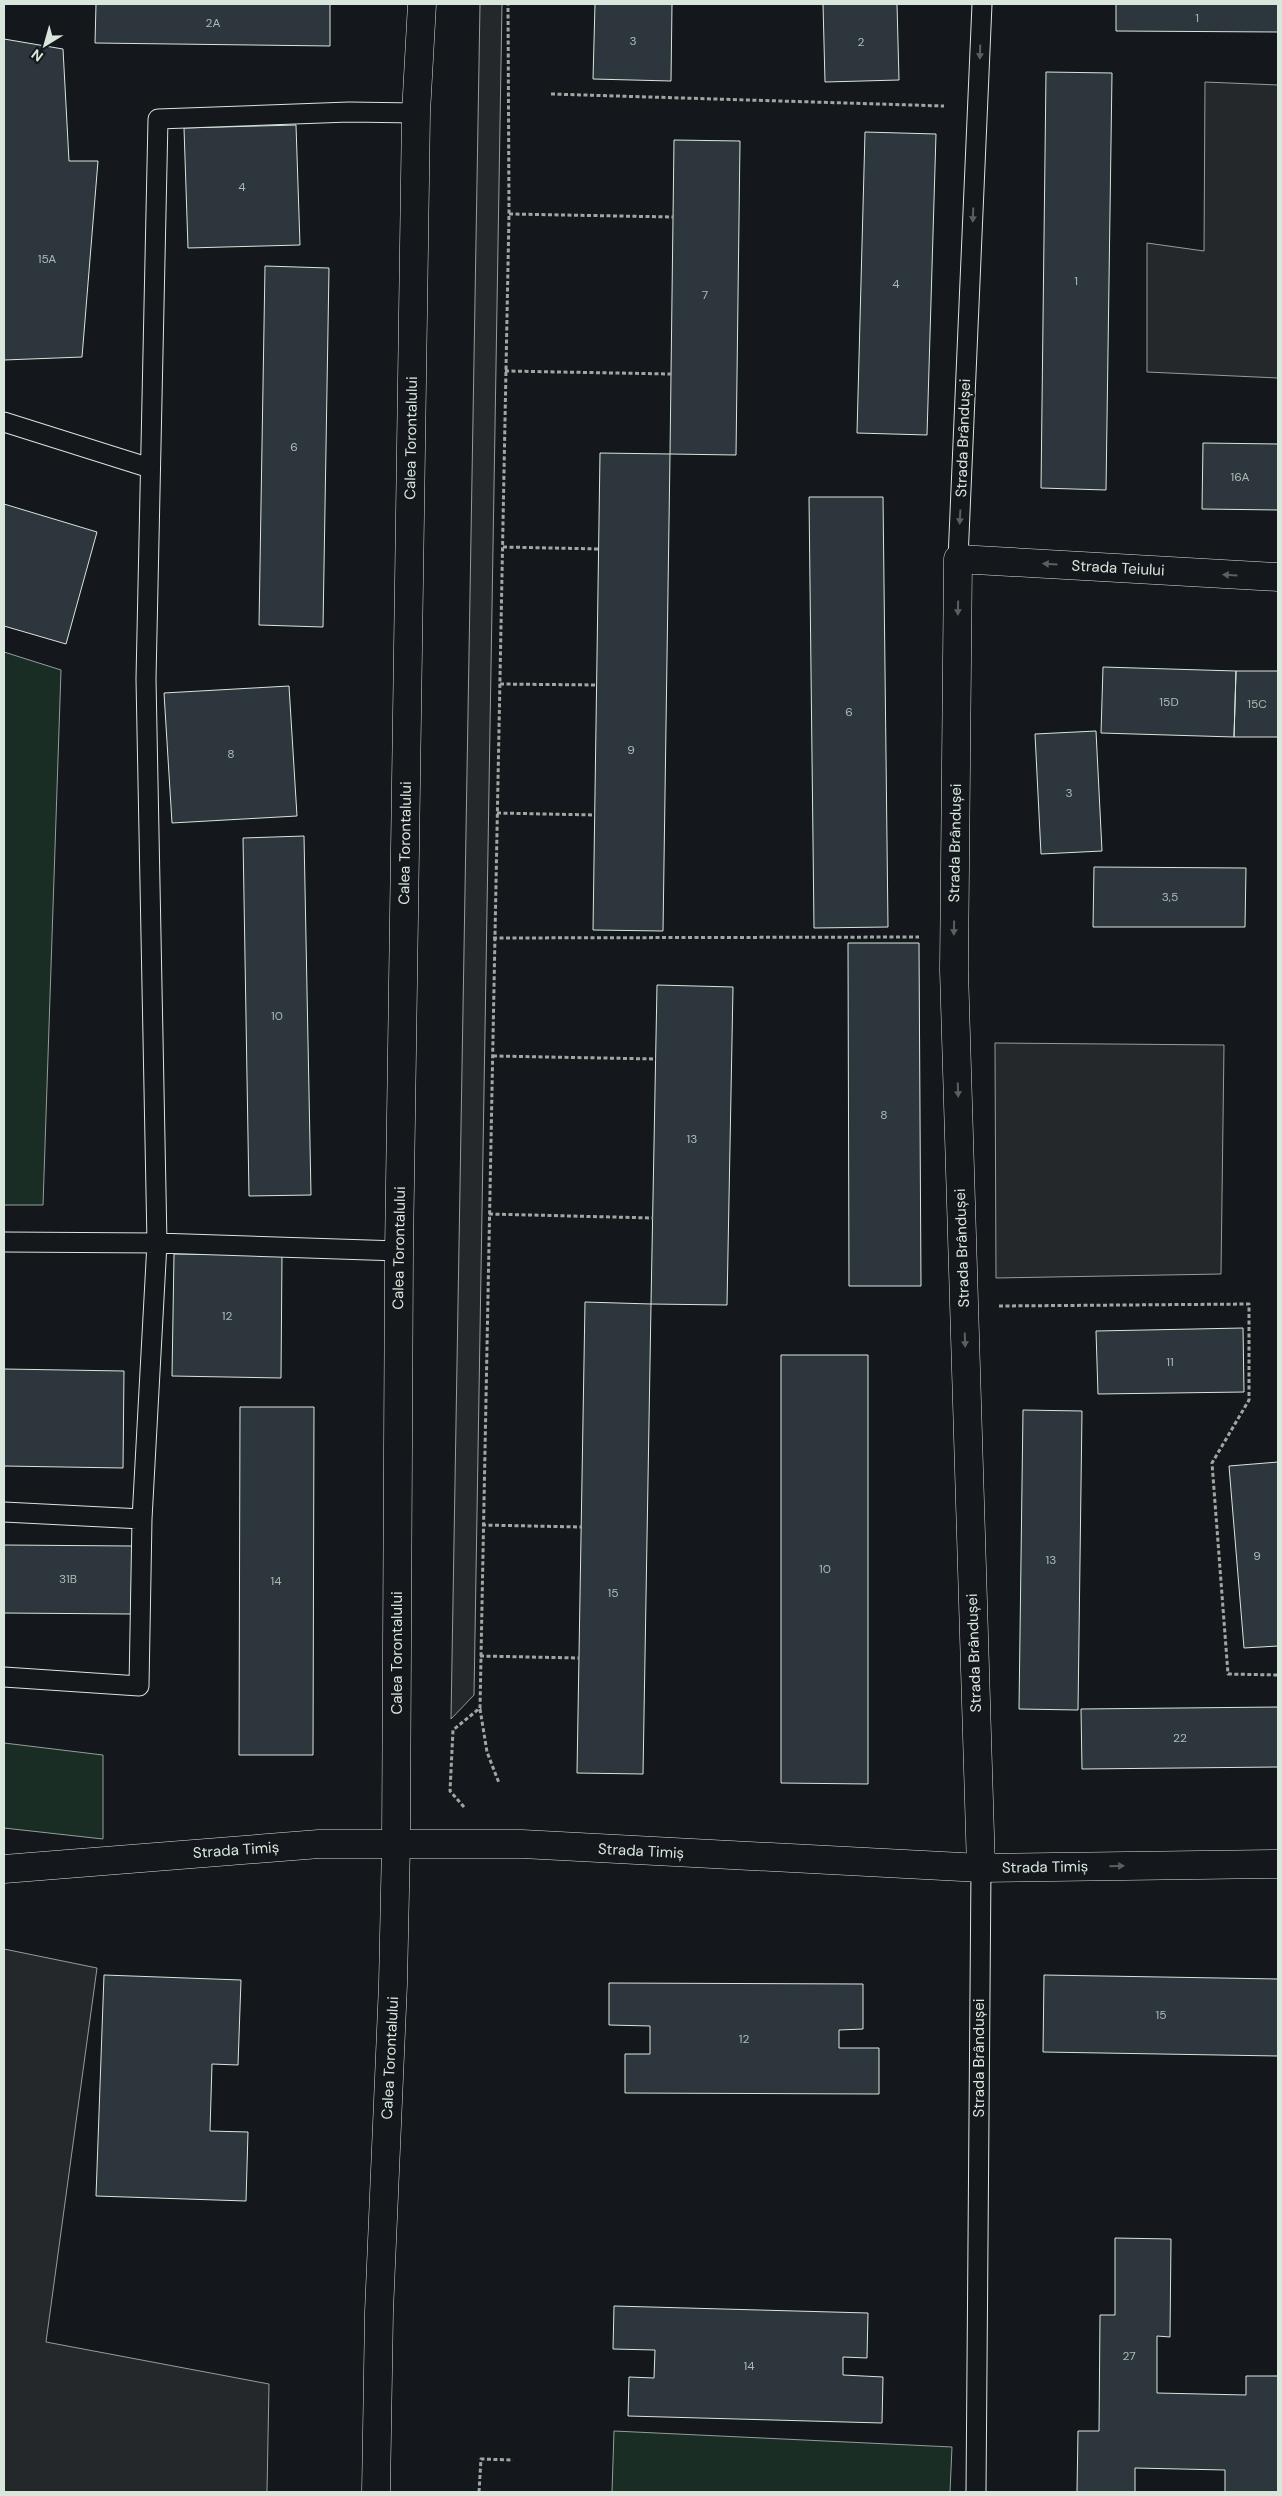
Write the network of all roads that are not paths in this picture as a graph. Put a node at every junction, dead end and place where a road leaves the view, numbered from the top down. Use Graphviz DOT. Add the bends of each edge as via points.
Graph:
graph roads {
  1 [pos="422,4"];
  2 [pos="982,4"];
  3 [pos="416,113"];
  4 [pos="4,422"];
  5 [pos="150,468"];
  6 [pos="958,559"];
  7 [pos="1278,577"];
  8 [pos="4,1242"];
  9 [pos="157,1243"];
  10 [pos="399,1251"];
  11 [pos="4,1512"];
  12 [pos="142,1519"];
  13 [pos="4,1677"];
  14 [pos="396,1844"];
  15 [pos="1278,1864"];
  16 [pos="981,1868"];
  17 [pos="4,1869"];
  18 [pos="376,2492"];
  19 [pos="976,2492"];
  1 -- 3 [label="street, Calea Torontalului"];
  2 -- 6 [label="lane, Strada Brândușei, one-way"];
  3 -- 5 [label="lane" via="349,112 158,119"];
  3 -- 10 [label="street, Calea Torontalului"];
  4 -- 5 [label="lane"];
  5 -- 9 [label="lane" via="146,679"];
  7 -- 6 [label="street, Strada Teiului, one-way"];
  6 -- 16 [label="street, Strada Brândușei, one-way" via="954,936"];
  8 -- 9 [label="lane"];
  9 -- 10 [label="lane"];
  9 -- 12 [label="lane"];
  10 -- 14 [label="street, Calea Torontalului"];
  11 -- 12 [label="lane"];
  12 -- 13 [label="lane" via="139,1686"];
  14 -- 16 [label="street, Strada Timiș" via="522,1844"];
  14 -- 17 [label="street, Strada Timiș" via="319,1844"];
  14 -- 18 [label="street, Calea Torontalului" via="379,2312"];
  16 -- 15 [label="street, Strada Timiș, one-way"];
  16 -- 19 [label="lane, Strada Brândușei"];
}
